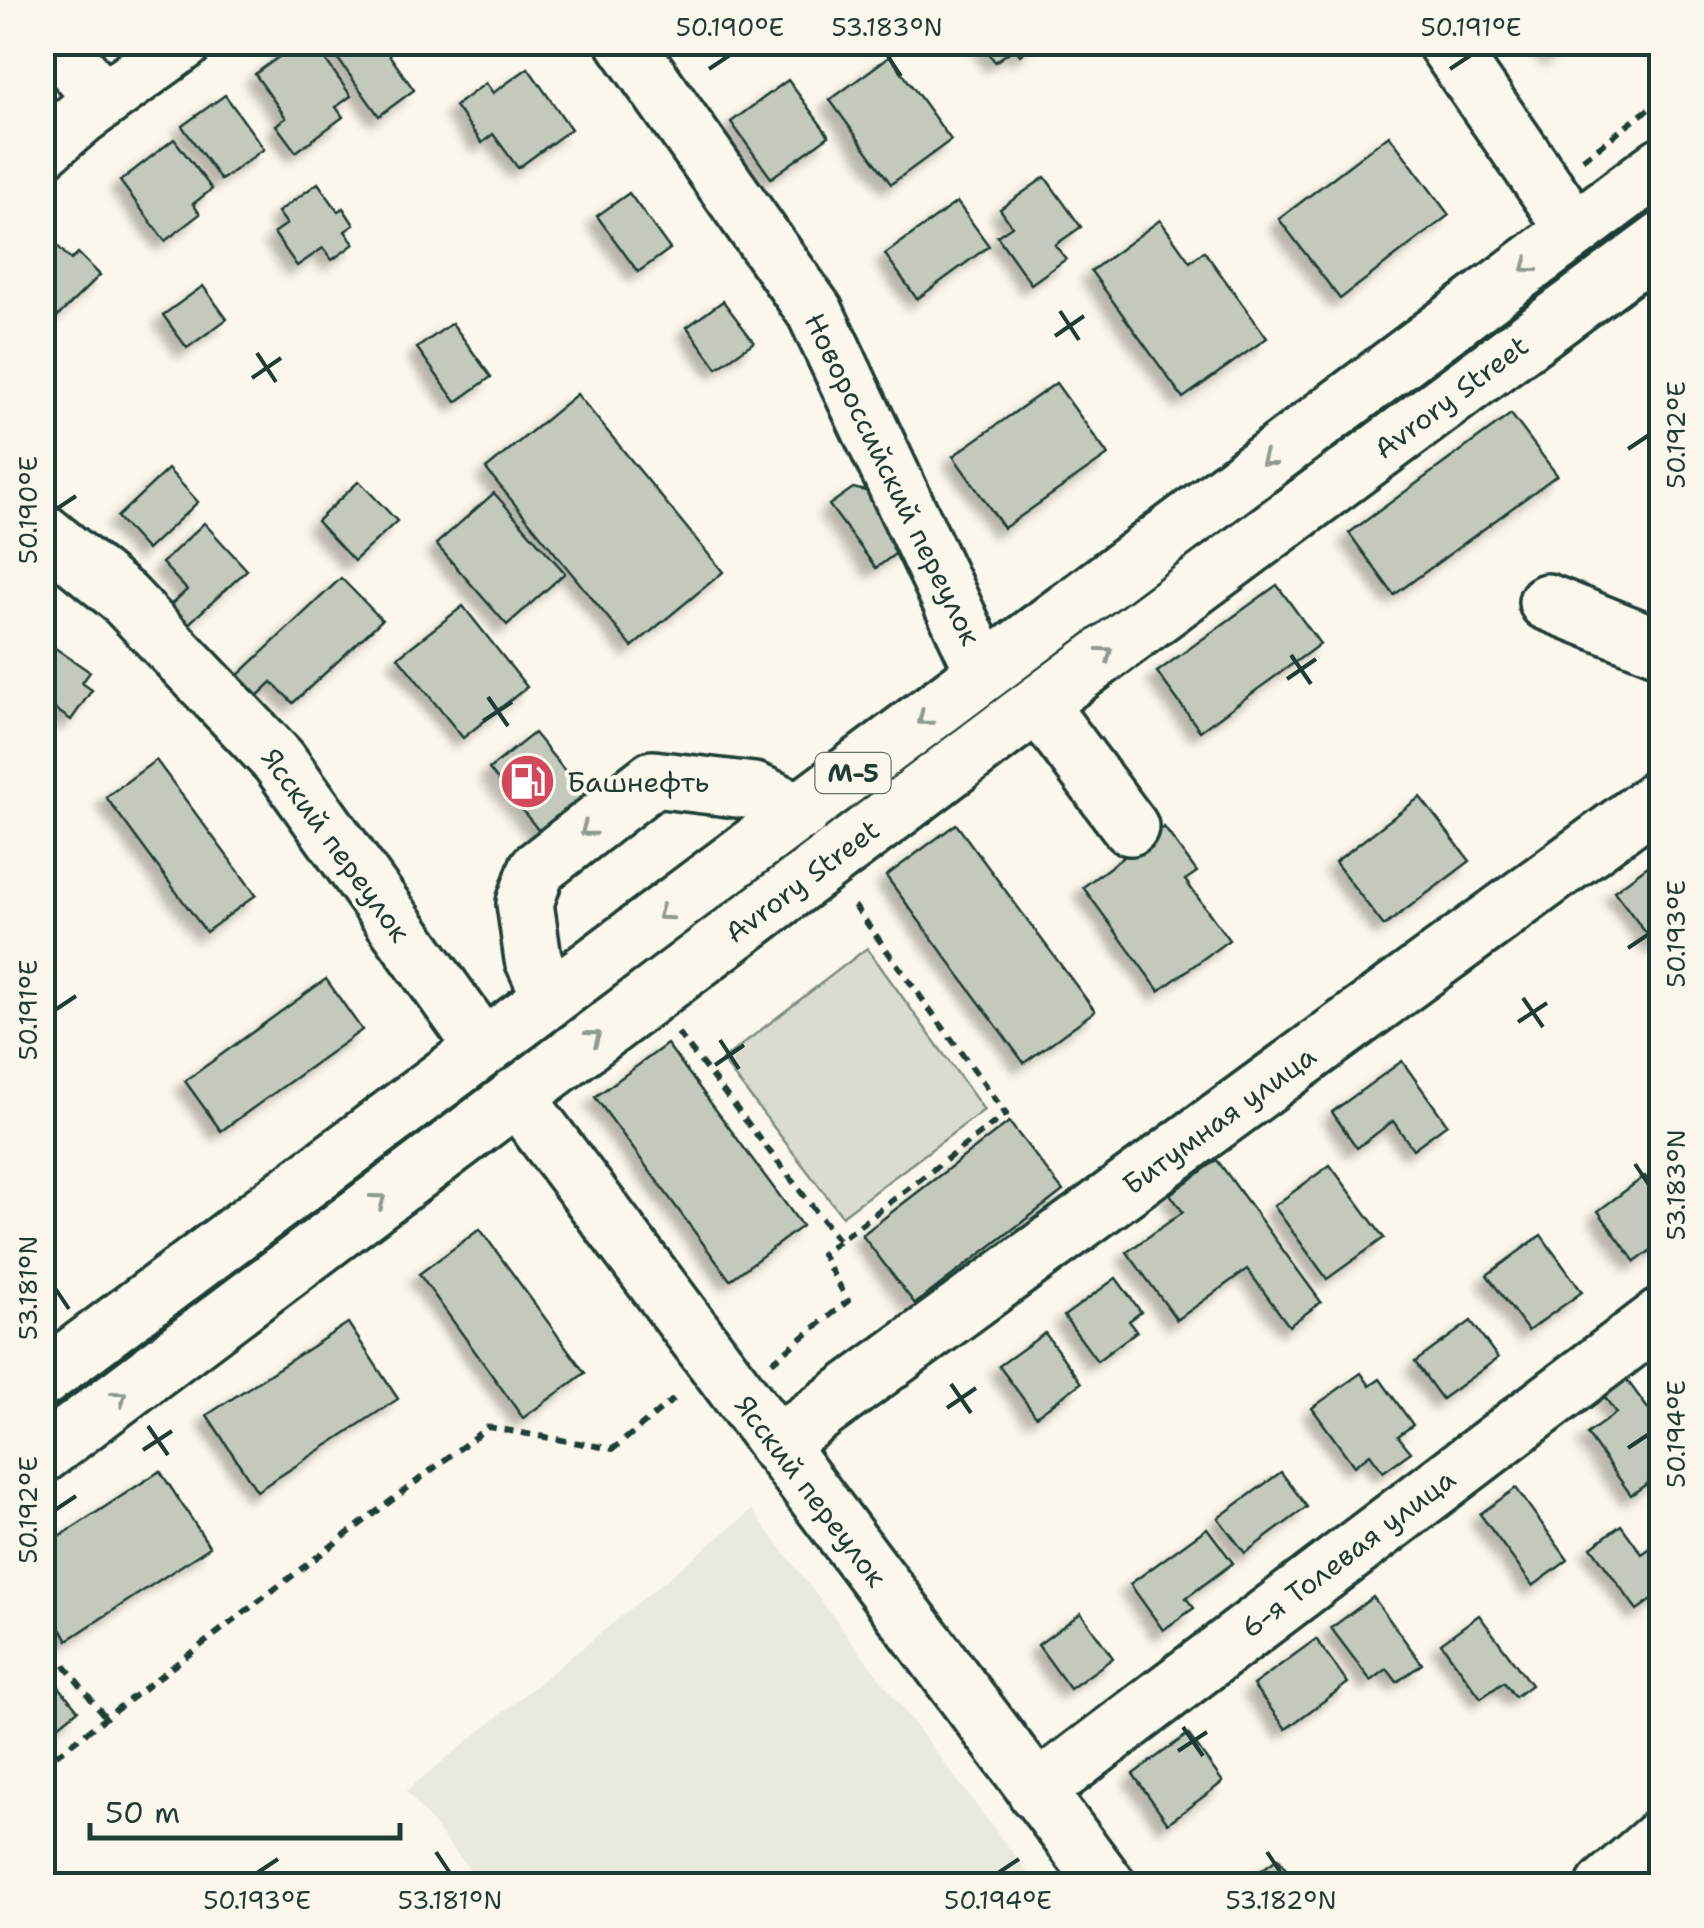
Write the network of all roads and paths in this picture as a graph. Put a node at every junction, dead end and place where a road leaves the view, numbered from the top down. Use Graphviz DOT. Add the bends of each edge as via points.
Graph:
graph roads {
  1 [pos="56,42"];
  2 [pos="184,42"];
  3 [pos="624,42"];
  4 [pos="1445,42"];
  5 [pos="103,100"];
  6 [pos="42,150"];
  7 [pos="1662,165"];
  8 [pos="1575,230"];
  9 [pos="1662,241"];
  10 [pos="42,531"];
  11 [pos="1547,602"];
  12 [pos="1662,648"];
  13 [pos="984,672"];
  14 [pos="1038,704"];
  15 [pos="1662,795"];
  16 [pos="802,812"];
  17 [pos="1130,827"];
  18 [pos="845,893"];
  19 [pos="550,996"];
  20 [pos="670,1023"];
  21 [pos="484,1048"];
  22 [pos="516,1096"];
  23 [pos="840,1241"];
  24 [pos="1662,1316"];
  25 [pos="726,1378"];
  26 [pos="42,1379"];
  27 [pos="776,1445"];
  28 [pos="42,1456"];
  29 [pos="42,1637"];
  30 [pos="106,1718"];
  31 [pos="42,1766"];
  32 [pos="1036,1792"];
  33 [pos="1662,1836"];
  34 [pos="1108,1886"];
  35 [pos="1605,1886"];
  1 -- 5 [label="street"];
  2 -- 5 [label="street"];
  3 -- 13 [label="street, Новороссийский переулок" via="815,312"];
  4 -- 8 [label="street"];
  5 -- 6 [label="street"];
  7 -- 8 [label="street, Avrory Street / М-5"];
  8 -- 13 [label="street, Avrory Street / М-5, one-way"];
  14 -- 9 [label="street, Avrory Street / М-5, one-way"];
  10 -- 21 [label="street, Ясский переулок" via="123,597 279,760"];
  11 -- 12 [label="street"];
  13 -- 16 [label="street, Avrory Street / М-5, one-way"];
  14 -- 17 [label="street"];
  22 -- 14 [label="street, Avrory Street / М-5, one-way"];
  15 -- 27 [label="street, Битумная улица"];
  16 -- 19 [label="street, Avrory Street / М-5, one-way"];
  16 -- 19 [label="street, one-way" via="754,791 653,779 537,869 526,903 533,959"];
  18 -- 23 [label="path" via="1006,1114"];
  19 -- 21 [label="street, Avrory Street / М-5"];
  20 -- 23 [label="path"];
  21 -- 26 [label="street, Avrory Street / М-5"];
  22 -- 25 [label="street, Ясский переулок"];
  28 -- 22 [label="street, Avrory Street / М-5, one-way"];
  23 -- 25 [label="path" via="822,1254 848,1301"];
  24 -- 32 [label="street, 6-я Толевая улица"];
  25 -- 27 [label="street, Ясский переулок"];
  25 -- 30 [label="path" via="612,1448 488,1426"];
  27 -- 32 [label="street, Ясский переулок"];
  29 -- 30 [label="path"];
  30 -- 31 [label="path"];
  32 -- 34 [label="street, Ясский переулок"];
  33 -- 35 [label="street"];
}
